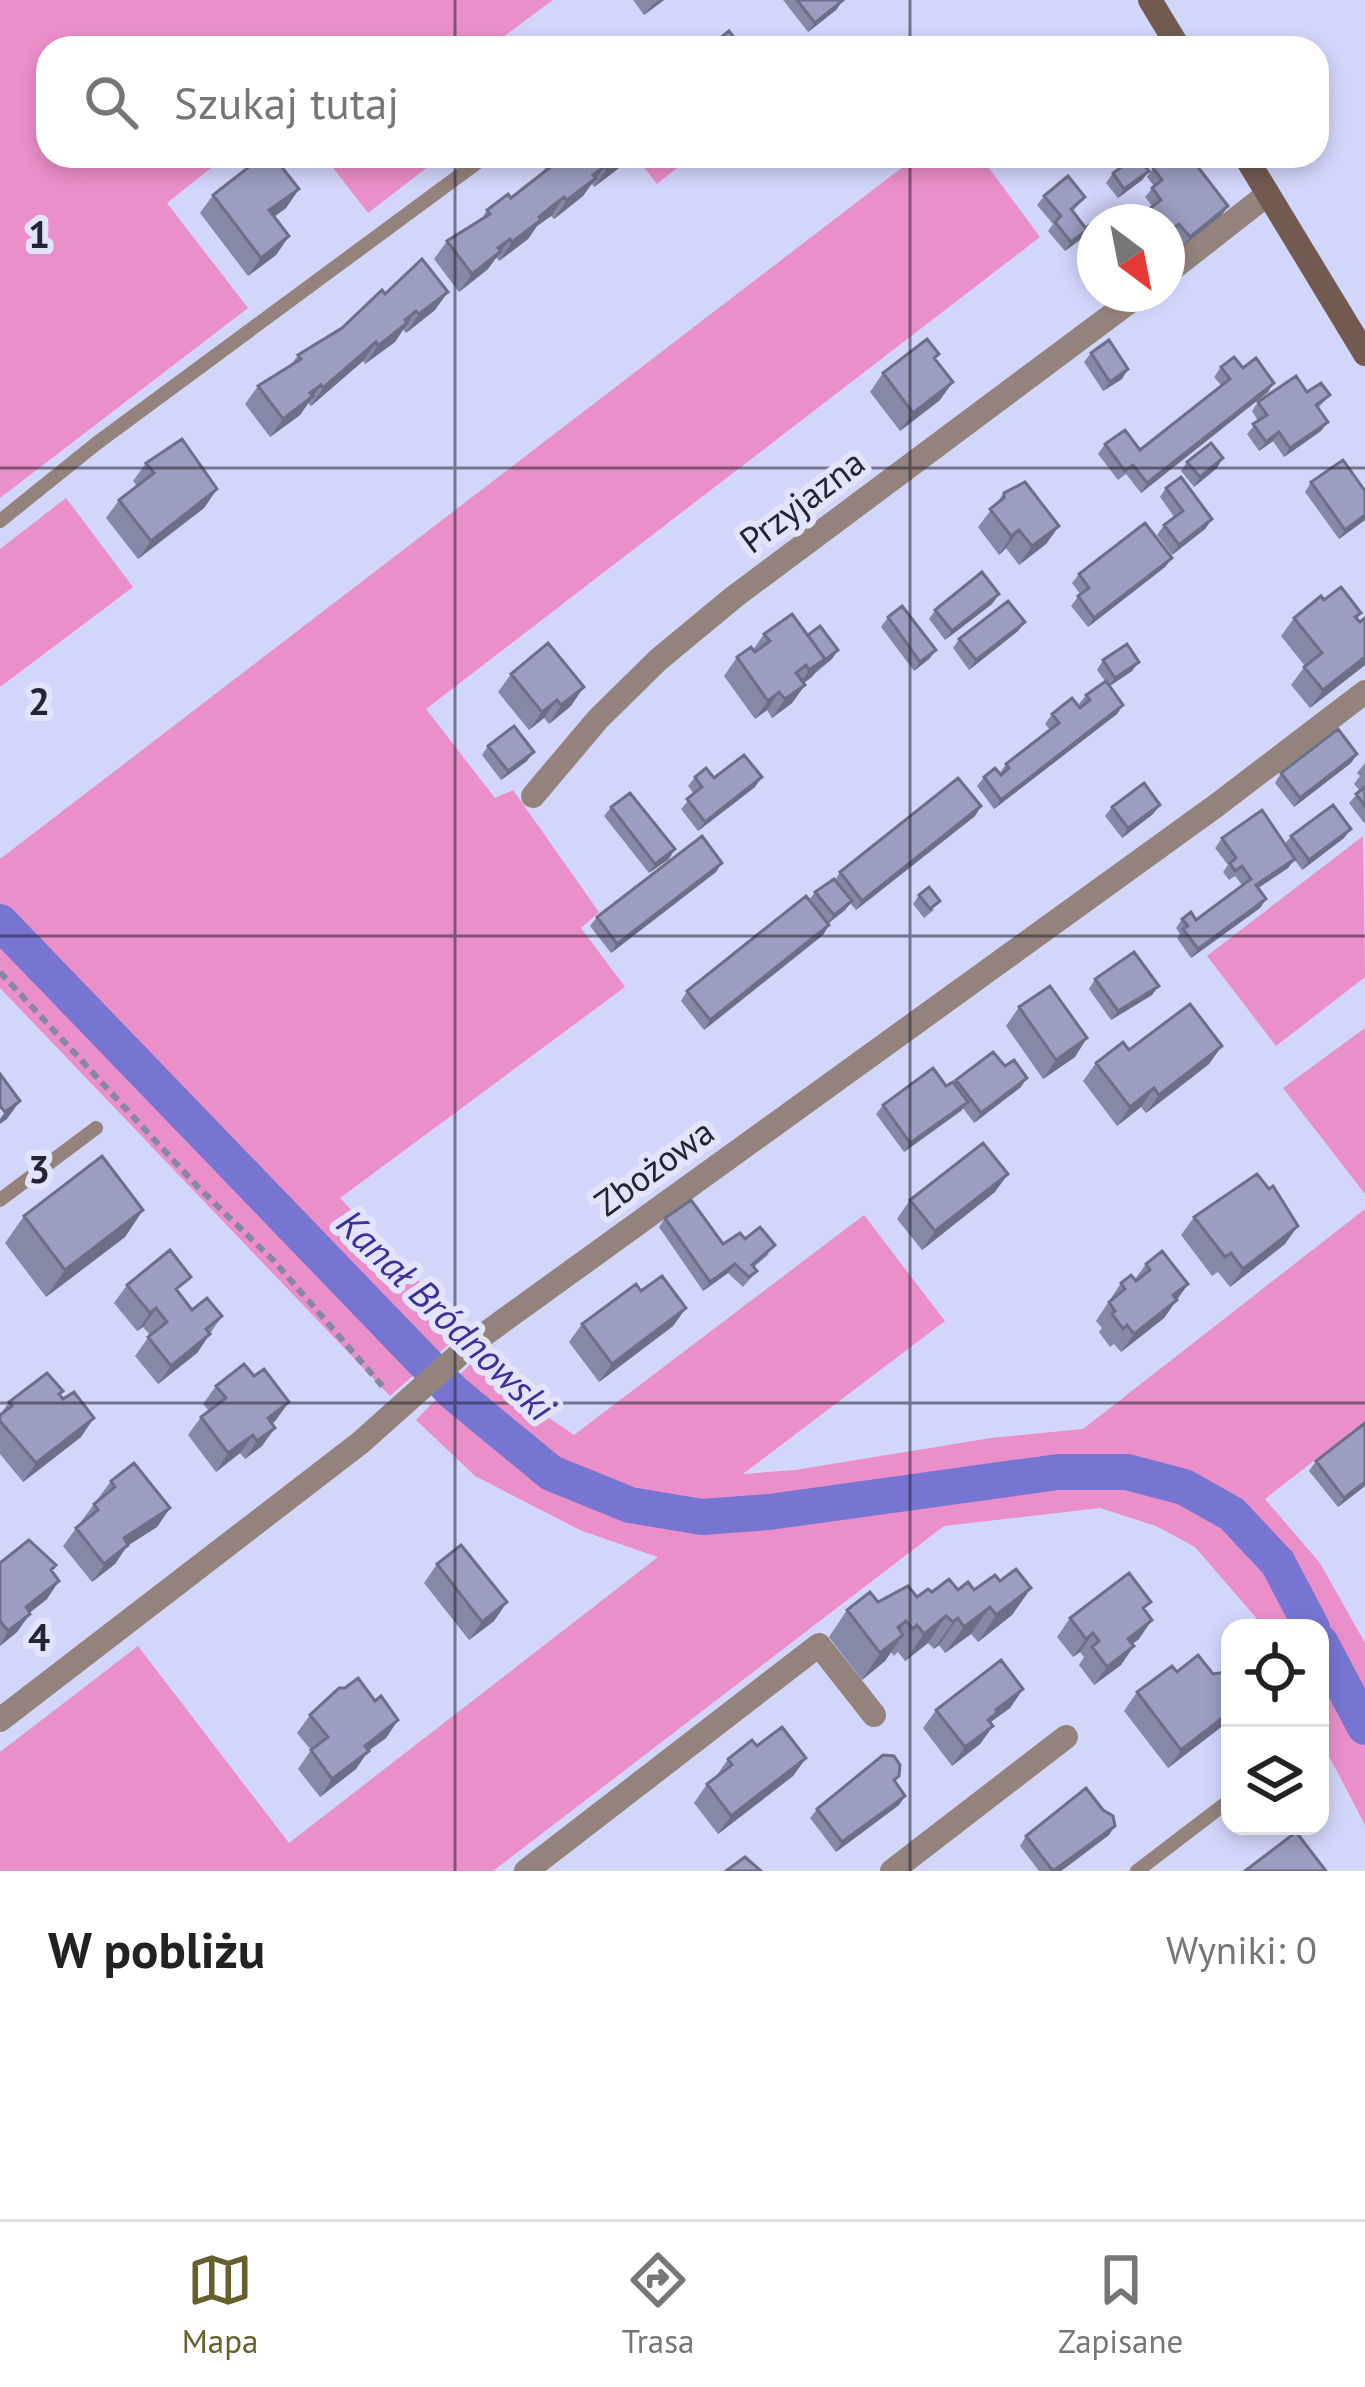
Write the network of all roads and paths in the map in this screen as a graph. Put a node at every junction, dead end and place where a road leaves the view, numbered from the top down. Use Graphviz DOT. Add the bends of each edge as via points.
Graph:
graph roads {
  1 [pos="1150,0"];
  2 [pos="1172,36"];
  3 [pos="470,168"];
  4 [pos="1252,168"];
  5 [pos="1268,194"];
  6 [pos="1185,259"];
  7 [pos="1116,312"];
  8 [pos="1365,354"];
  9 [pos="0,520"];
  10 [pos="1365,692"];
  11 [pos="533,796"];
  12 [pos="0,972"];
  13 [pos="97,1128"];
  14 [pos="0,1200"];
  15 [pos="399,1399"];
  16 [pos="874,1715"];
  17 [pos="0,1720"];
  18 [pos="1066,1737"];
  19 [pos="1221,1807"];
  20 [pos="526,1871"];
  21 [pos="892,1871"];
  22 [pos="1137,1871"];
  1 -- 2 [label="street"];
  3 -- 9 [label="lane"];
  4 -- 5 [label="street"];
  5 -- 6 [label="street"];
  5 -- 8 [label="street"];
  7 -- 11 [label="street, Przyjazna" via="734,596 598,719"];
  10 -- 15 [label="street, Zbożowa"];
  12 -- 15 [label="path"];
  13 -- 14 [label="lane"];
  15 -- 17 [label="street, Zbożowa"];
  16 -- 20 [label="street" via="819,1645"];
  18 -- 21 [label="street"];
  19 -- 22 [label="lane"];
}
